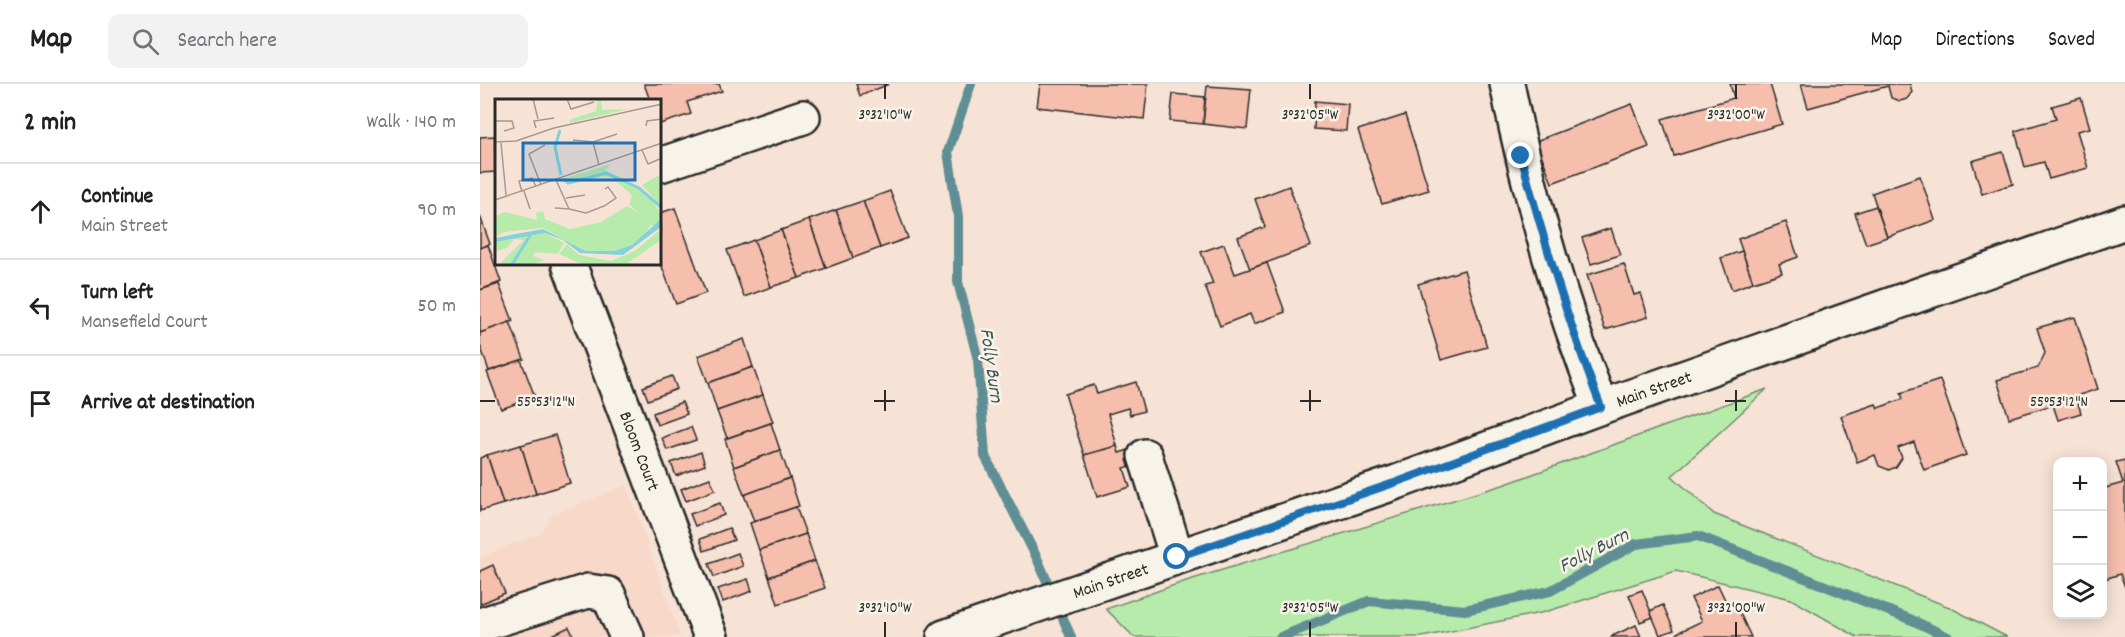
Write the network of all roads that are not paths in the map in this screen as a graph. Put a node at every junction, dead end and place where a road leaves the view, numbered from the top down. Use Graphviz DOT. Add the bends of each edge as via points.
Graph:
graph roads {
  1 [pos="1507,84"];
  2 [pos="803,117"];
  3 [pos="662,164"];
  4 [pos="2125,222"];
  5 [pos="570,266"];
  6 [pos="1601,407"];
  7 [pos="1145,456"];
  8 [pos="1177,557"];
  9 [pos="480,626"];
  10 [pos="955,635"];
  11 [pos="627,637"];
  12 [pos="711,637"];
  1 -- 6 [label="street" via="1521,156 1546,248"];
  2 -- 3 [label="street"];
  4 -- 6 [label="street, Main Street"];
  5 -- 12 [label="street, Bloom Court"];
  6 -- 8 [label="street, Main Street"];
  7 -- 8 [label="street"];
  8 -- 10 [label="street, Main Street"];
  9 -- 11 [label="street" via="588,591 608,594"];
}
